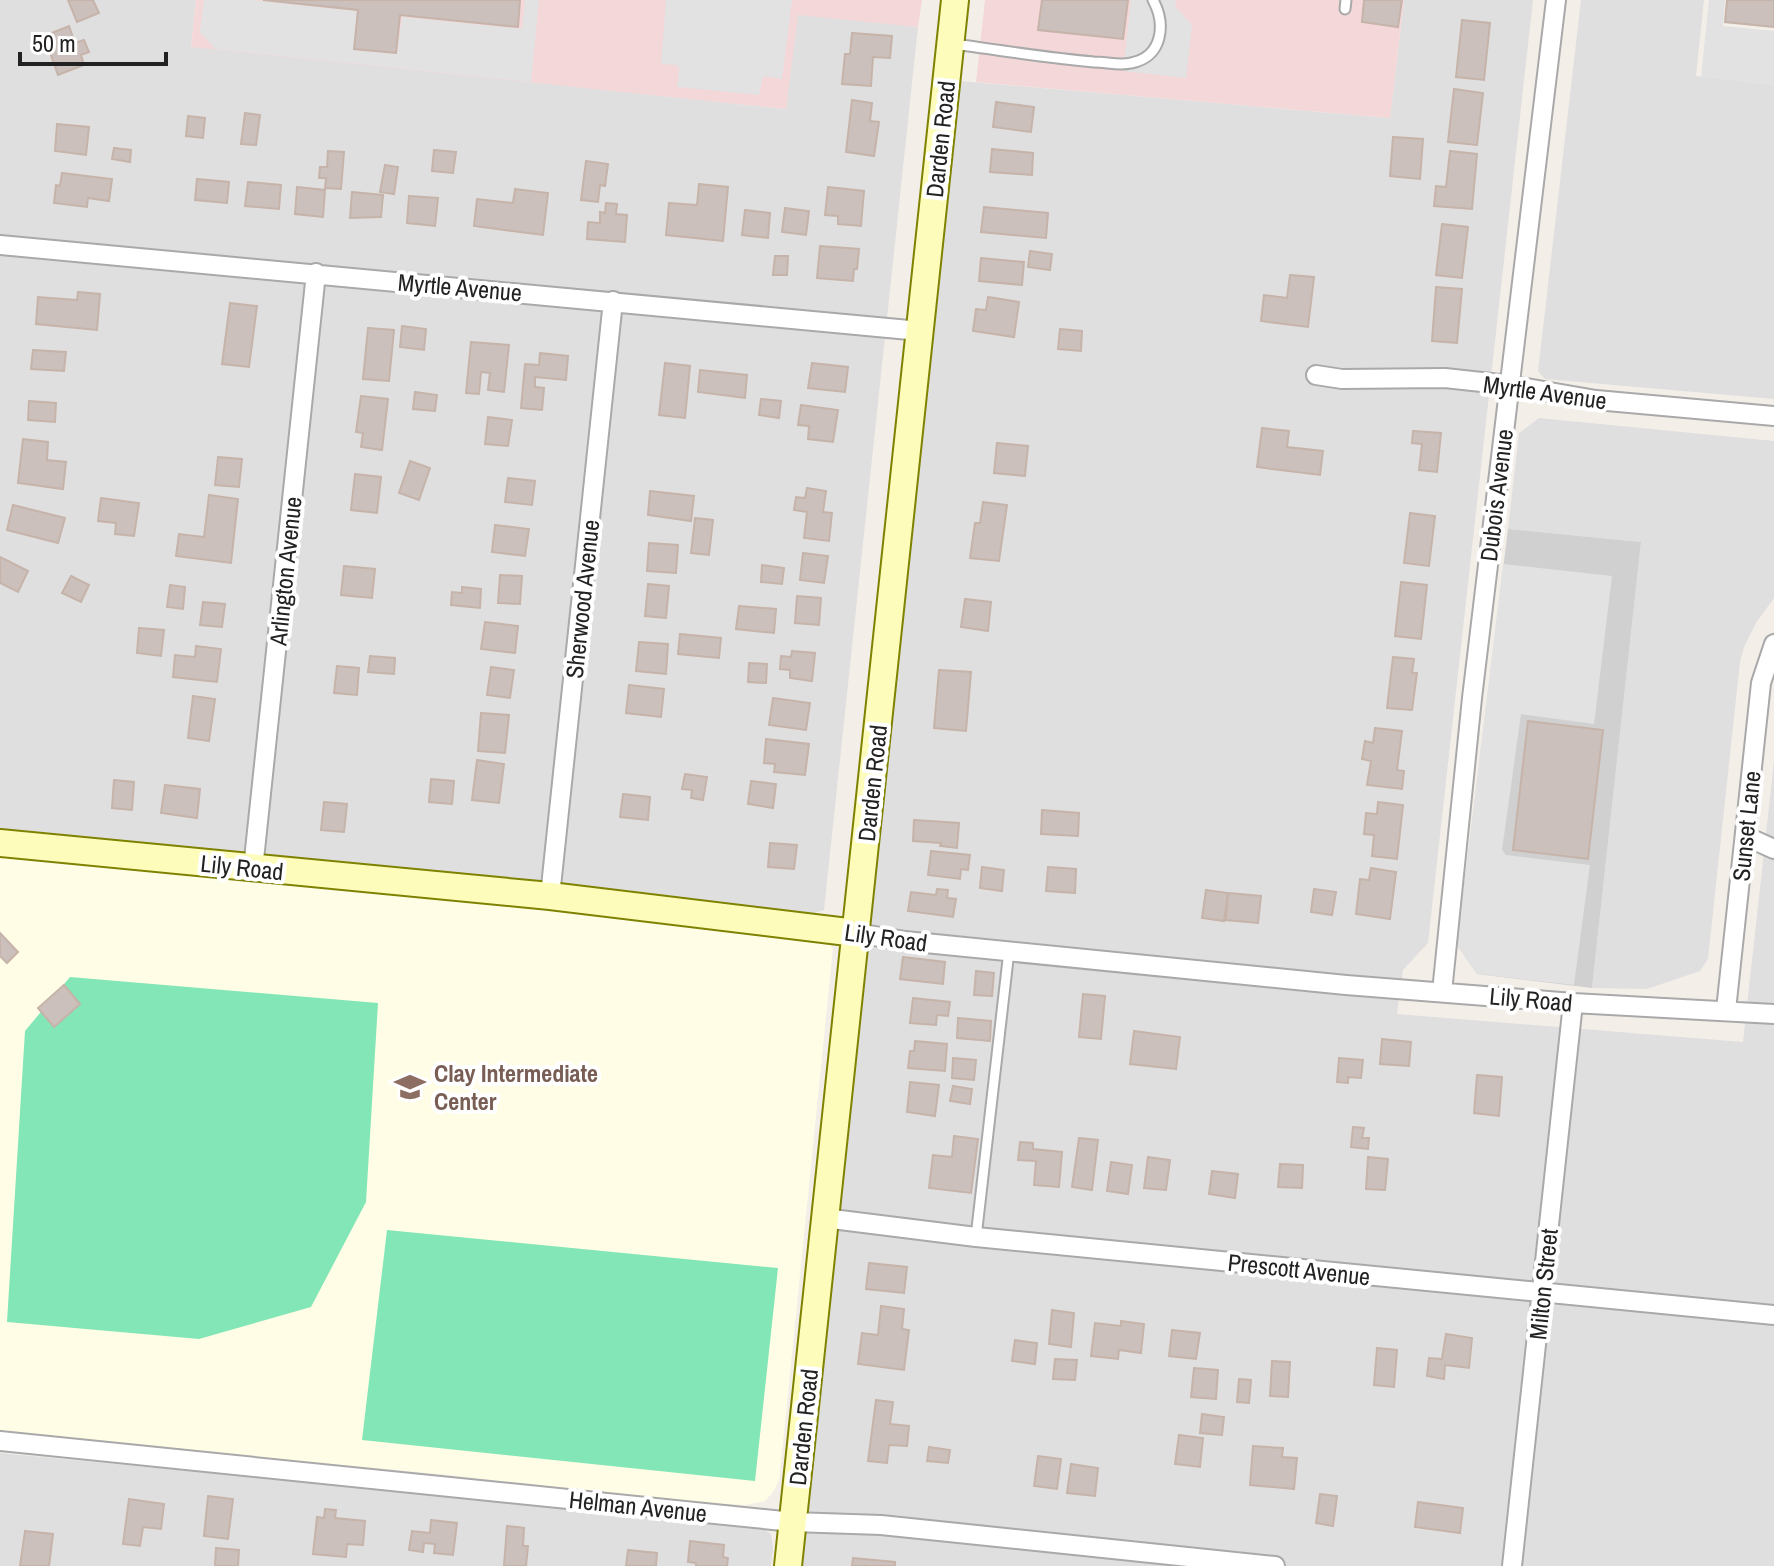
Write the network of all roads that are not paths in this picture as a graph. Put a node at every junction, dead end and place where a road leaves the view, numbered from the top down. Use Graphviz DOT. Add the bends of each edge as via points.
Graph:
graph roads {
  1 [pos="955,0"];
  2 [pos="1153,0"];
  3 [pos="1556,0"];
  4 [pos="950,44"];
  5 [pos="0,245"];
  6 [pos="316,273"];
  7 [pos="613,301"];
  8 [pos="920,331"];
  9 [pos="1316,375"];
  10 [pos="1509,385"];
  11 [pos="1774,416"];
  12 [pos="1774,644"];
  13 [pos="1745,836"];
  14 [pos="0,843"];
  15 [pos="1774,849"];
  16 [pos="253,869"];
  17 [pos="550,896"];
  18 [pos="856,933"];
  19 [pos="1009,951"];
  20 [pos="1442,992"];
  21 [pos="1573,1003"];
  22 [pos="1726,1010"];
  23 [pos="1774,1014"];
  24 [pos="824,1218"];
  25 [pos="976,1237"];
  26 [pos="1542,1294"];
  27 [pos="1774,1315"];
  28 [pos="0,1441"];
  29 [pos="793,1522"];
  30 [pos="788,1566"];
  31 [pos="1275,1566"];
  32 [pos="1512,1566"];
  1 -- 4 [label="street, Darden Road"];
  2 -- 4 [label="lane" via="1162,26 1159,44 1130,64"];
  3 -- 10 [label="street, Dubois Avenue"];
  4 -- 8 [label="street, Darden Road"];
  5 -- 6 [label="street, Myrtle Avenue"];
  6 -- 7 [label="street, Myrtle Avenue"];
  6 -- 16 [label="street, Arlington Avenue"];
  7 -- 8 [label="street, Myrtle Avenue"];
  7 -- 17 [label="street, Sherwood Avenue"];
  8 -- 18 [label="street, Darden Road"];
  9 -- 10 [label="street, Myrtle Avenue"];
  10 -- 11 [label="street, Myrtle Avenue" via="1596,400"];
  10 -- 20 [label="street, Dubois Avenue"];
  12 -- 13 [label="street, Sunset Lane" via="1761,683"];
  13 -- 15 [label="street"];
  13 -- 22 [label="street, Sunset Lane"];
  14 -- 16 [label="street, Lily Road"];
  16 -- 17 [label="street, Lily Road"];
  17 -- 18 [label="street, Lily Road"];
  18 -- 19 [label="street, Lily Road"];
  18 -- 24 [label="street, Darden Road"];
  19 -- 20 [label="street, Lily Road"];
  19 -- 25 [label="lane"];
  20 -- 21 [label="street, Lily Road"];
  21 -- 22 [label="street, Lily Road"];
  21 -- 26 [label="street, Milton Street"];
  22 -- 23 [label="street, Lily Road"];
  24 -- 25 [label="street, Prescott Avenue"];
  24 -- 29 [label="street, Darden Road"];
  25 -- 26 [label="street, Prescott Avenue"];
  26 -- 27 [label="street, Prescott Avenue"];
  26 -- 32 [label="street, Milton Street"];
  28 -- 29 [label="street, Helman Avenue"];
  29 -- 30 [label="street, Darden Road"];
  29 -- 31 [label="street, Helman Avenue" via="881,1525"];
}
